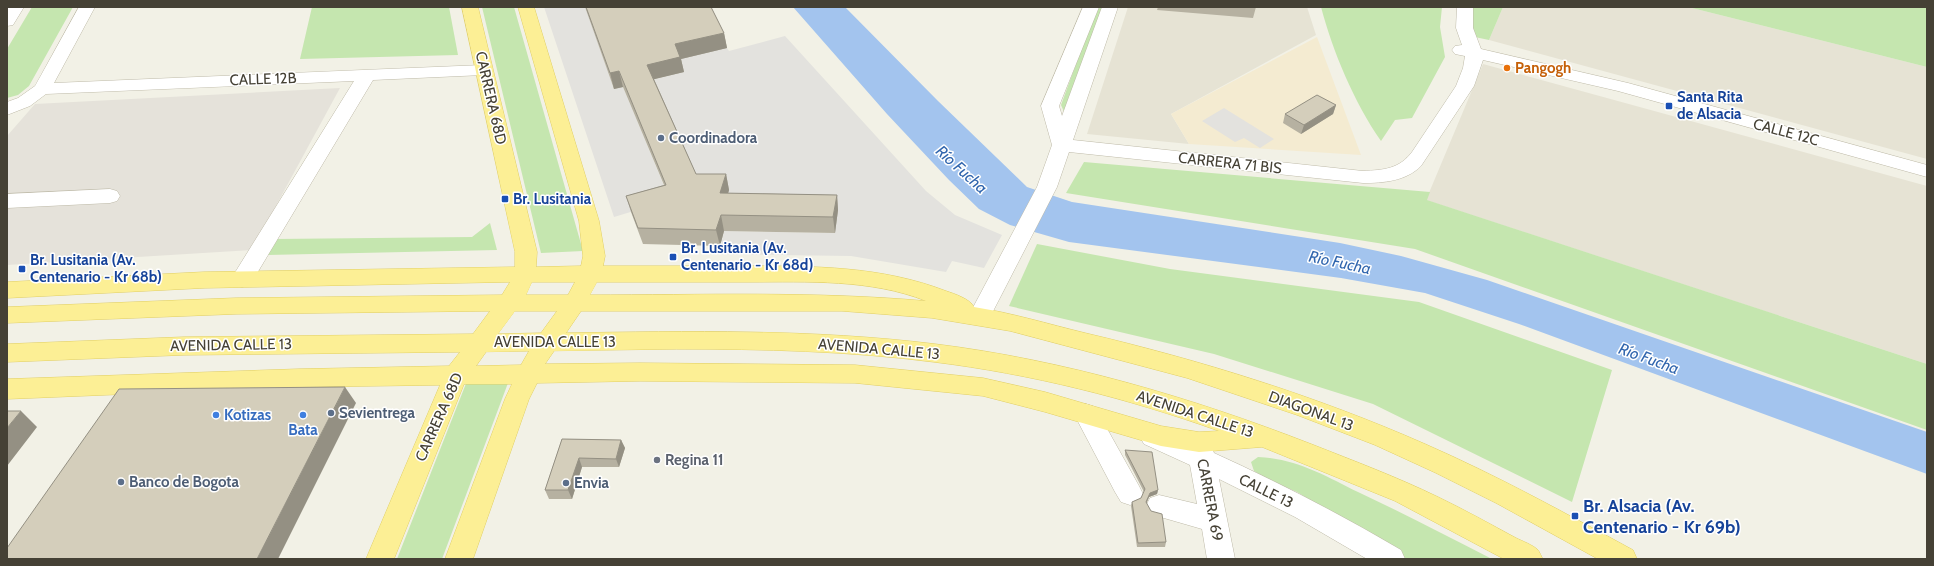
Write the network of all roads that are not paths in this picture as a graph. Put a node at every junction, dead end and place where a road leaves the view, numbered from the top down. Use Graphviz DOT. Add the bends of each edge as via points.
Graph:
graph roads {
  1 [pos="16,7"];
  2 [pos="87,7"];
  3 [pos="470,7"];
  4 [pos="526,7"];
  5 [pos="1090,7"];
  6 [pos="1110,7"];
  7 [pos="1454,7"];
  8 [pos="1465,7"];
  9 [pos="7,22"];
  10 [pos="1466,47"];
  11 [pos="484,70"];
  12 [pos="367,75"];
  13 [pos="42,89"];
  14 [pos="7,109"];
  15 [pos="1062,146"];
  16 [pos="1927,171"];
  17 [pos="110,196"];
  18 [pos="7,201"];
  19 [pos="590,274"];
  20 [pos="525,275"];
  21 [pos="242,279"];
  22 [pos="7,290"];
  23 [pos="7,302"];
  24 [pos="509,303"];
  25 [pos="575,303"];
  26 [pos="72,311"];
  27 [pos="7,315"];
  28 [pos="979,317"];
  29 [pos="548,342"];
  30 [pos="479,343"];
  31 [pos="7,353"];
  32 [pos="1033,369"];
  33 [pos="528,374"];
  34 [pos="456,375"];
  35 [pos="948,382"];
  36 [pos="7,389"];
  37 [pos="1086,414"];
  38 [pos="1137,430"];
  39 [pos="1265,436"];
  40 [pos="1201,450"];
  41 [pos="1130,494"];
  42 [pos="1159,506"];
  43 [pos="1214,520"];
  44 [pos="380,559"];
  45 [pos="459,559"];
  46 [pos="1221,559"];
  47 [pos="1391,559"];
  48 [pos="1529,559"];
  49 [pos="1623,559"];
  1 -- 9 [label="street"];
  2 -- 13 [label="street"];
  3 -- 11 [label="main road, CARRERA 68D"];
  4 -- 19 [label="main road" via="589,221 594,256"];
  5 -- 15 [label="street" via="1050,106"];
  6 -- 15 [label="street"];
  7 -- 10 [label="street" via="1455,31"];
  8 -- 10 [label="street"];
  10 -- 15 [label="street, CARRERA 71 BIS" via="1471,71 1454,105 1436,126 1413,163 1406,169 1387,176 1363,177"];
  10 -- 16 [label="street, CALLE 12C"];
  11 -- 12 [label="street, CALLE 12B"];
  11 -- 20 [label="main road, CARRERA 68D" via="526,252"];
  12 -- 13 [label="street, CALLE 12B"];
  12 -- 21 [label="street"];
  13 -- 14 [label="street" via="24,102"];
  15 -- 28 [label="street" via="1047,187"];
  17 -- 18 [label="street"];
  19 -- 20 [label="main road"];
  19 -- 25 [label="main road"];
  19 -- 28 [label="main road" via="853,276 920,289"];
  20 -- 21 [label="main road"];
  20 -- 24 [label="main road, CARRERA 68D"];
  21 -- 22 [label="main road"];
  23 -- 26 [label="main road"];
  24 -- 25 [label="main road"];
  24 -- 26 [label="main road" via="125,308"];
  24 -- 30 [label="main road, CARRERA 68D"];
  25 -- 28 [label="main road" via="878,304"];
  25 -- 29 [label="main road"];
  26 -- 27 [label="main road"];
  28 -- 49 [label="main road, DIAGONAL 13" via="1123,350 1271,396 1340,421 1387,439 1492,487"];
  29 -- 30 [label="main road, AVENIDA CALLE 13"];
  29 -- 32 [label="main road, AVENIDA CALLE 13" via="746,341 830,344 938,353"];
  29 -- 33 [label="main road"];
  30 -- 31 [label="main road, AVENIDA CALLE 13" via="138,346"];
  30 -- 34 [label="main road, CARRERA 68D"];
  32 -- 35 [label="main road"];
  32 -- 39 [label="main road, AVENIDA CALLE 13" via="1170,404"];
  33 -- 34 [label="main road, AVENIDA CALLE 13"];
  33 -- 35 [label="main road, AVENIDA CALLE 13" via="790,372 855,374"];
  33 -- 45 [label="main road"];
  34 -- 36 [label="main road, AVENIDA CALLE 13"];
  34 -- 44 [label="main road, CARRERA 68D"];
  35 -- 37 [label="main road, AVENIDA CALLE 13" via="1008,392"];
  37 -- 38 [label="main road, AVENIDA CALLE 13"];
  37 -- 41 [label="street"];
  38 -- 40 [label="street, CALLE 13"];
  39 -- 40 [label="main road, AVENIDA CALLE 13" via="1223,441"];
  39 -- 48 [label="main road" via="1400,492"];
  40 -- 43 [label="street, CARRERA 69"];
  40 -- 47 [label="street, CALLE 13"];
  42 -- 43 [label="street"];
  43 -- 46 [label="street, CARRERA 69"];
}
